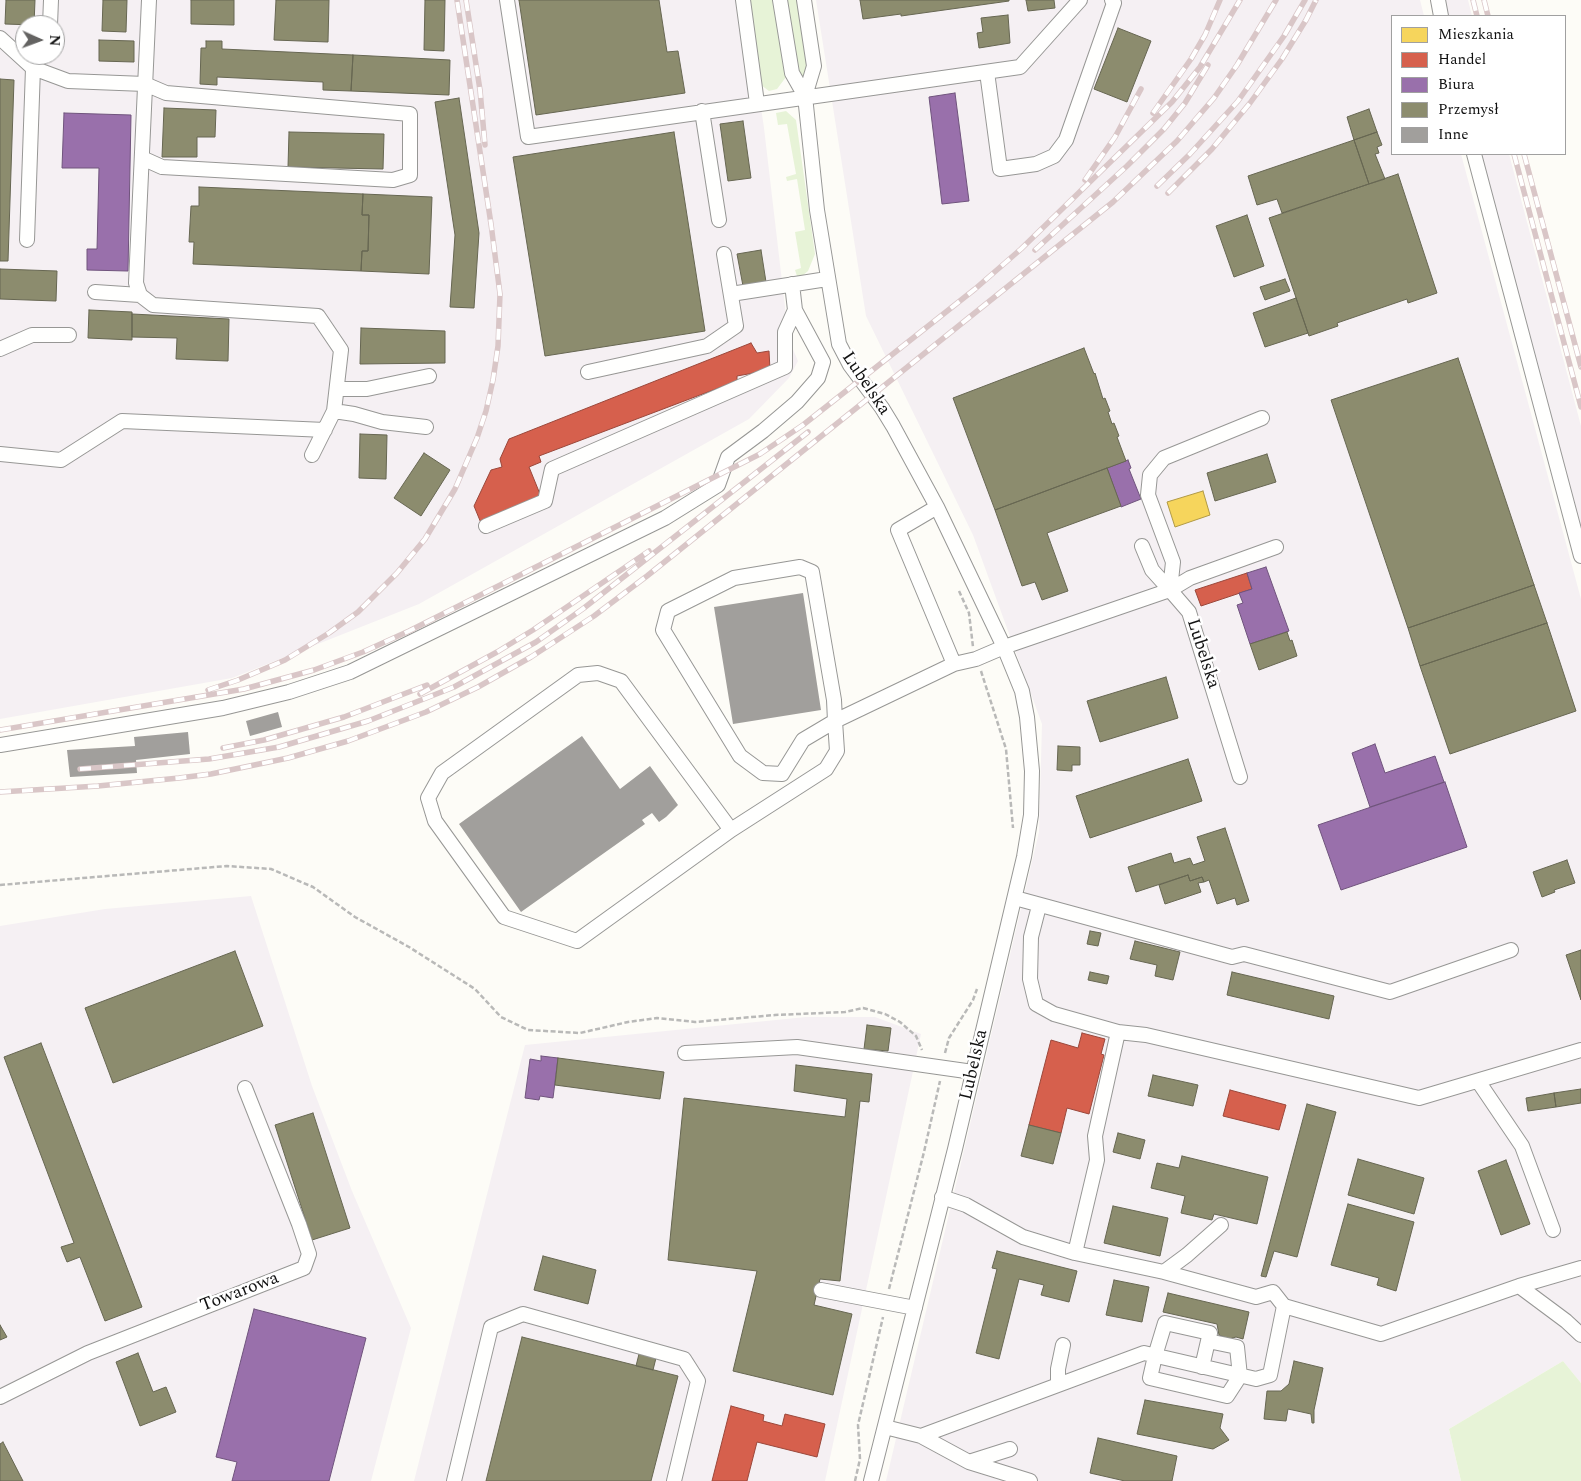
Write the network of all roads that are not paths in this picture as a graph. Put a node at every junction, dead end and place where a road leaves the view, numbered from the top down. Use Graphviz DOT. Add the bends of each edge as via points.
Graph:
graph roads {
  1 [pos="51,0"];
  2 [pos="149,0"];
  3 [pos="507,0"];
  4 [pos="742,0"];
  5 [pos="780,0"];
  6 [pos="804,0"];
  7 [pos="1080,0"];
  8 [pos="1112,0"];
  9 [pos="1438,0"];
  10 [pos="50,15"];
  11 [pos="1441,15"];
  12 [pos="0,38"];
  13 [pos="33,68"];
  14 [pos="987,72"];
  15 [pos="145,84"];
  16 [pos="805,96"];
  17 [pos="757,103"];
  18 [pos="702,111"];
  19 [pos="1474,155"];
  20 [pos="142,158"];
  21 [pos="719,220"];
  22 [pos="27,240"];
  23 [pos="724,254"];
  24 [pos="827,279"];
  25 [pos="792,284"];
  26 [pos="95,292"];
  27 [pos="731,294"];
  28 [pos="140,295"];
  29 [pos="795,310"];
  30 [pos="69,335"];
  31 [pos="0,349"];
  32 [pos="588,372"];
  33 [pos="429,376"];
  34 [pos="337,389"];
  35 [pos="334,411"];
  36 [pos="1262,418"];
  37 [pos="426,427"];
  38 [pos="325,430"];
  39 [pos="0,454"];
  40 [pos="312,455"];
  41 [pos="937,507"];
  42 [pos="486,526"];
  43 [pos="1142,546"];
  44 [pos="1276,547"];
  45 [pos="1581,556"];
  46 [pos="1170,590"];
  47 [pos="1004,647"];
  48 [pos="954,664"];
  49 [pos="835,720"];
  50 [pos="0,745"];
  51 [pos="1240,776"];
  52 [pos="731,830"];
  53 [pos="1015,898"];
  54 [pos="1039,906"];
  55 [pos="1510,950"];
  56 [pos="1118,1032"];
  57 [pos="1581,1050"];
  58 [pos="685,1054"];
  59 [pos="973,1072"];
  60 [pos="1478,1081"];
  61 [pos="246,1088"];
  62 [pos="942,1198"];
  63 [pos="1221,1225"];
  64 [pos="1553,1230"];
  65 [pos="1075,1253"];
  66 [pos="1581,1268"];
  67 [pos="1164,1272"];
  68 [pos="1519,1286"];
  69 [pos="821,1290"];
  70 [pos="1284,1306"];
  71 [pos="914,1308"];
  72 [pos="1581,1335"];
  73 [pos="1208,1341"];
  74 [pos="1063,1345"];
  75 [pos="1155,1356"];
  76 [pos="1202,1367"];
  77 [pos="1240,1376"];
  78 [pos="1058,1385"];
  79 [pos="0,1397"];
  80 [pos="884,1427"];
  81 [pos="921,1436"];
  82 [pos="1010,1449"];
  83 [pos="969,1462"];
  84 [pos="454,1481"];
  85 [pos="674,1481"];
  86 [pos="871,1481"];
  87 [pos="1030,1481"];
  1 -- 10 [label="street"];
  2 -- 15 [label="street"];
  3 -- 18 [label="street" via="528,137"];
  4 -- 17 [label="street"];
  5 -- 16 [label="street, Lubelska" via="792,73"];
  6 -- 16 [label="street, Lubelska" via="814,66"];
  7 -- 14 [label="street" via="1020,67"];
  8 -- 14 [label="street" via="1114,3 1066,140 1054,156 1036,164 1000,169"];
  9 -- 11 [label="street"];
  12 -- 13 [label="street"];
  13 -- 15 [label="street" via="68,81"];
  13 -- 22 [label="street"];
  14 -- 16 [label="street"];
  15 -- 20 [label="street"];
  15 -- 20 [label="street" via="166,93 410,114 410,175 393,180 171,168"];
  16 -- 17 [label="street"];
  16 -- 24 [label="street, Lubelska"];
  17 -- 18 [label="street"];
  18 -- 21 [label="street"];
  19 -- 45 [label="street"];
  20 -- 28 [label="street" via="136,283"];
  23 -- 27 [label="street"];
  24 -- 25 [label="street"];
  24 -- 41 [label="street, Lubelska" via="839,344 850,365 882,408"];
  25 -- 27 [label="street"];
  25 -- 29 [label="street"];
  26 -- 28 [label="street"];
  27 -- 32 [label="street" via="736,326 707,346"];
  28 -- 34 [label="street" via="153,304 318,316 341,350"];
  29 -- 42 [label="street" via="785,332 785,367 552,469 545,501"];
  29 -- 50 [label="street" via="823,362 818,378 797,402 728,457 718,486 665,518 398,650 342,674 289,692 223,708"];
  30 -- 31 [label="street" via="32,335"];
  33 -- 34 [label="street" via="367,388"];
  34 -- 35 [label="street"];
  35 -- 37 [label="street" via="382,422"];
  35 -- 38 [label="street"];
  36 -- 46 [label="street" via="1164,458 1150,475 1148,495 1173,562"];
  38 -- 39 [label="street" via="122,421 61,460"];
  38 -- 40 [label="street"];
  41 -- 47 [label="street, Lubelska"];
  41 -- 48 [label="street" via="898,530"];
  43 -- 46 [label="street, Lubelska" via="1152,570"];
  44 -- 46 [label="street" via="1190,578"];
  46 -- 47 [label="street"];
  46 -- 51 [label="street, Lubelska" via="1189,612"];
  47 -- 48 [label="street"];
  47 -- 53 [label="street, Lubelska" via="1022,691 1032,771 1029,830"];
  48 -- 49 [label="street"];
  49 -- 49 [label="street" via="812,572 800,567 734,578 668,611 663,630 740,756 763,773 782,774 803,740"];
  49 -- 52 [label="street" via="837,751 826,769"];
  52 -- 52 [label="street" via="577,941 504,917 435,821 428,798 442,773 578,675 598,672 621,681"];
  53 -- 54 [label="street"];
  53 -- 59 [label="street, Lubelska"];
  54 -- 55 [label="street" via="1232,957 1244,954 1390,992"];
  54 -- 56 [label="street" via="1031,937 1030,979 1036,1004 1054,1014"];
  56 -- 60 [label="street" via="1146,1035 1419,1098"];
  56 -- 65 [label="street" via="1095,1136 1097,1160"];
  57 -- 60 [label="street"];
  58 -- 59 [label="street" via="797,1047"];
  59 -- 62 [label="street, Lubelska"];
  60 -- 64 [label="street" via="1522,1146"];
  61 -- 79 [label="street, Towarowa" via="309,1254 304,1268 88,1353"];
  62 -- 65 [label="street" via="966,1205 1023,1237"];
  62 -- 71 [label="street, Lubelska"];
  63 -- 67 [label="street"];
  65 -- 67 [label="street"];
  66 -- 68 [label="street"];
  67 -- 70 [label="street" via="1256,1297 1273,1292"];
  68 -- 70 [label="street" via="1381,1334"];
  68 -- 72 [label="street"];
  69 -- 71 [label="street"];
  70 -- 77 [label="street" via="1270,1375 1256,1380"];
  71 -- 80 [label="street, Lubelska"];
  73 -- 75 [label="street" via="1210,1333 1165,1323"];
  73 -- 76 [label="street"];
  73 -- 77 [label="street" via="1237,1347"];
  74 -- 78 [label="street"];
  75 -- 76 [label="street"];
  75 -- 77 [label="street" via="1150,1378 1227,1396"];
  75 -- 78 [label="street" via="1144,1353"];
  76 -- 77 [label="street"];
  78 -- 81 [label="street"];
  80 -- 81 [label="street"];
  80 -- 86 [label="street, Lubelska"];
  81 -- 83 [label="street"];
  82 -- 83 [label="street"];
  83 -- 87 [label="street"];
  84 -- 85 [label="street" via="491,1327 523,1314 684,1359 698,1381"];
}
